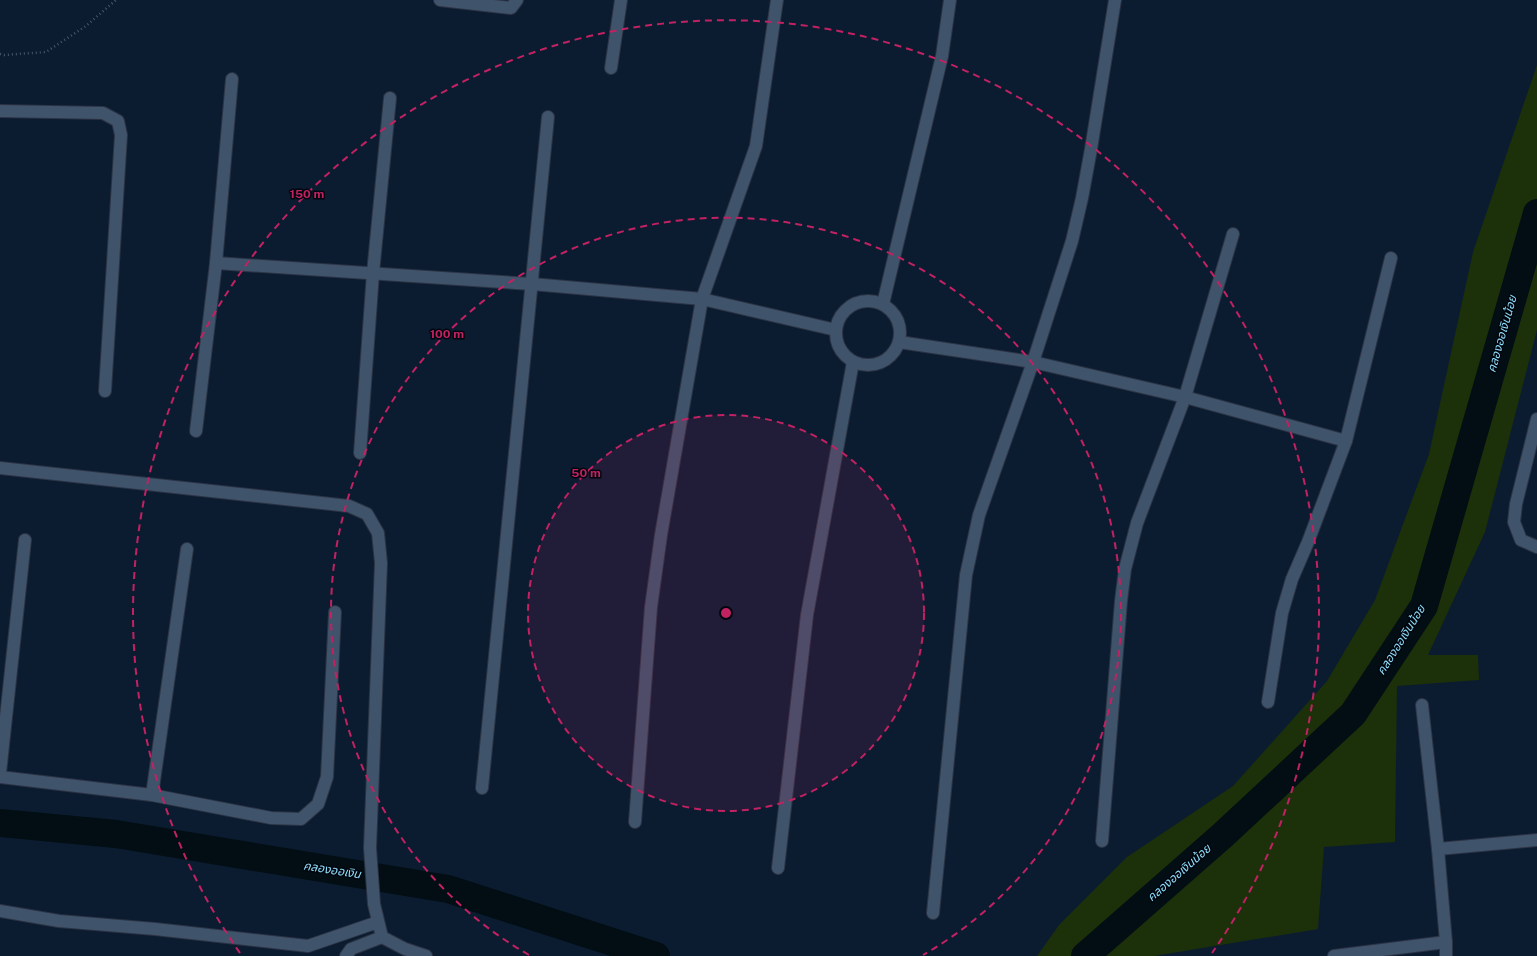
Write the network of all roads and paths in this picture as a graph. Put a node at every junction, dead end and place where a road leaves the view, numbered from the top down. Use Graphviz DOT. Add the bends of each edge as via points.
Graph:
graph roads {
  1 [pos="116,0"];
  2 [pos="440,0"];
  3 [pos="517,0"];
  4 [pos="620,0"];
  5 [pos="777,0"];
  6 [pos="950,0"];
  7 [pos="1115,0"];
  8 [pos="0,54"];
  9 [pos="611,68"];
  10 [pos="232,79"];
  11 [pos="390,98"];
  12 [pos="0,111"];
  13 [pos="548,117"];
  14 [pos="1234,234"];
  15 [pos="1391,258"];
  16 [pos="216,263"];
  17 [pos="373,273"];
  18 [pos="532,284"];
  19 [pos="702,299"];
  20 [pos="883,304"];
  21 [pos="836,330"];
  22 [pos="899,342"];
  23 [pos="853,362"];
  24 [pos="1033,362"];
  25 [pos="105,391"];
  26 [pos="1185,397"];
  27 [pos="1537,419"];
  28 [pos="196,431"];
  29 [pos="1346,441"];
  30 [pos="360,453"];
  31 [pos="0,468"];
  32 [pos="25,540"];
  33 [pos="1537,547"];
  34 [pos="187,549"];
  35 [pos="335,612"];
  36 [pos="1268,702"];
  37 [pos="1422,706"];
  38 [pos="0,773"];
  39 [pos="0,777"];
  40 [pos="482,788"];
  41 [pos="152,795"];
  42 [pos="635,822"];
  43 [pos="1537,840"];
  44 [pos="1102,841"];
  45 [pos="1438,849"];
  46 [pos="778,868"];
  47 [pos="0,911"];
  48 [pos="933,913"];
  49 [pos="378,922"];
  50 [pos="382,937"];
  51 [pos="1446,942"];
  52 [pos="307,951"];
  53 [pos="346,956"];
  54 [pos="426,956"];
  55 [pos="1334,956"];
  56 [pos="1446,956"];
  1 -- 8 [label="path" via="86,26 46,52"];
  2 -- 3 [label="street" via="511,8"];
  4 -- 9 [label="street"];
  5 -- 19 [label="street" via="756,146"];
  6 -- 20 [label="street" via="942,56"];
  7 -- 24 [label="street" via="1082,198 1072,241"];
  10 -- 16 [label="street"];
  11 -- 17 [label="street"];
  12 -- 25 [label="street" via="103,113 118,121 121,135"];
  13 -- 18 [label="street"];
  14 -- 26 [label="street"];
  15 -- 29 [label="street"];
  16 -- 17 [label="street"];
  16 -- 28 [label="street"];
  17 -- 18 [label="street"];
  17 -- 30 [label="street"];
  18 -- 19 [label="street"];
  18 -- 40 [label="street"];
  19 -- 21 [label="street"];
  19 -- 42 [label="street" via="654,575"];
  20 -- 21 [label="street" via="871,301 858,302 848,308 840,318"];
  20 -- 22 [label="street" via="893,312 899,324"];
  21 -- 23 [label="street" via="837,343 843,354"];
  22 -- 23 [label="street" via="889,358 878,364 865,366"];
  22 -- 24 [label="street"];
  23 -- 46 [label="street" via="807,615"];
  24 -- 26 [label="street"];
  24 -- 48 [label="street" via="979,515 966,575"];
  26 -- 29 [label="street"];
  26 -- 44 [label="street" via="1137,523 1125,569"];
  27 -- 33 [label="street" via="1514,522 1521,540"];
  29 -- 36 [label="street" via="1292,579 1282,613"];
  31 -- 49 [label="street" via="349,506 367,514 378,533 381,563 370,848 374,904"];
  32 -- 38 [label="street"];
  34 -- 41 [label="street"];
  35 -- 41 [label="street" via="327,777 318,804 301,819 271,818"];
  37 -- 45 [label="street"];
  39 -- 41 [label="street"];
  43 -- 45 [label="street"];
  45 -- 51 [label="street"];
  47 -- 52 [label="street" via="58,921 177,931"];
  49 -- 50 [label="street"];
  49 -- 52 [label="street"];
  50 -- 53 [label="street" via="351,949"];
  50 -- 54 [label="street"];
  51 -- 55 [label="street"];
  51 -- 56 [label="street"];
}
